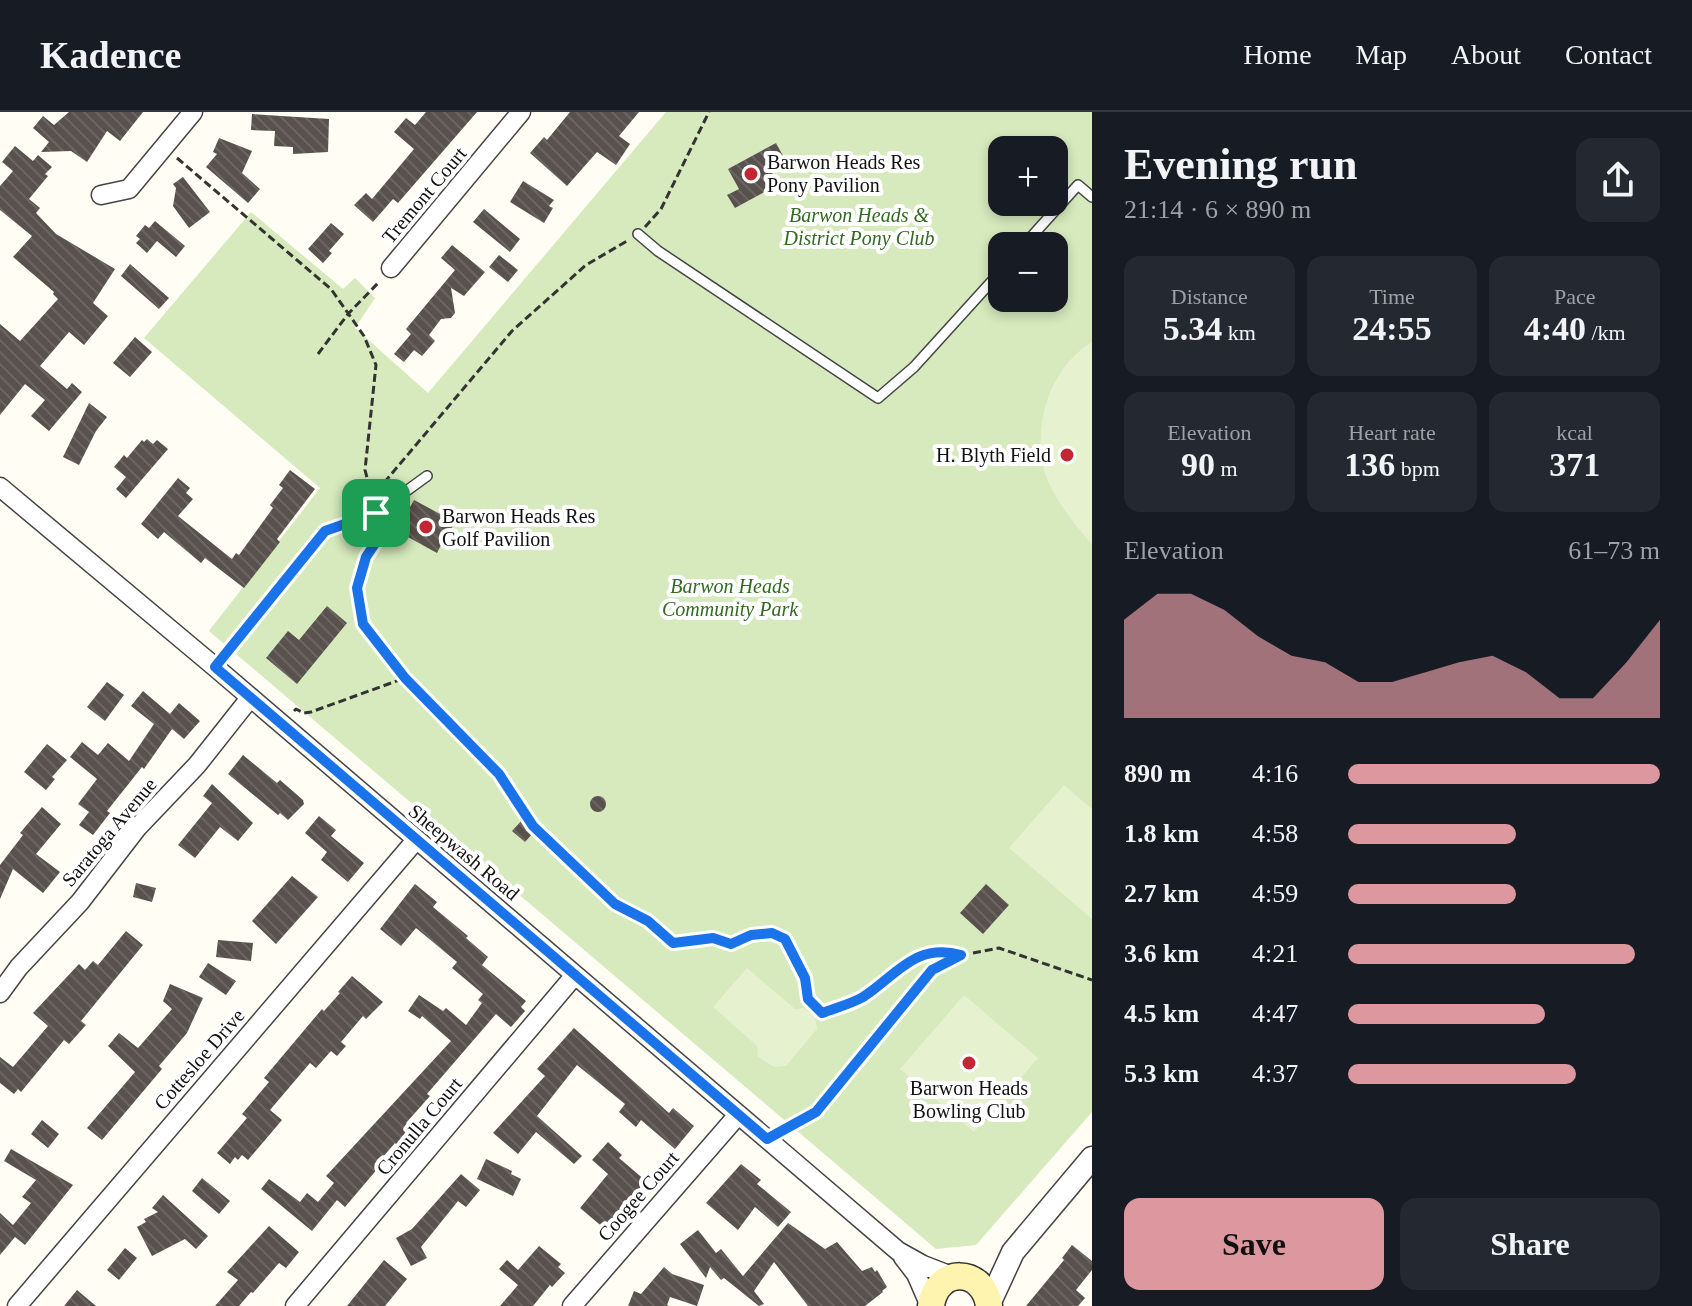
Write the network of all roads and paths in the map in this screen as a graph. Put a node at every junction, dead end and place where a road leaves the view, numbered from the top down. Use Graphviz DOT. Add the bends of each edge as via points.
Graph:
graph roads {
  1 [pos="193,112"];
  2 [pos="521,112"];
  3 [pos="709,112"];
  4 [pos="165,148"];
  5 [pos="101,195"];
  6 [pos="1092,197"];
  7 [pos="1036,232"];
  8 [pos="638,234"];
  9 [pos="391,268"];
  10 [pos="988,285"];
  11 [pos="348,314"];
  12 [pos="318,354"];
  13 [pos="427,476"];
  14 [pos="0,487"];
  15 [pos="376,513"];
  16 [pos="215,667"];
  17 [pos="405,678"];
  18 [pos="250,698"];
  19 [pos="282,725"];
  20 [pos="416,840"];
  21 [pos="961,955"];
  22 [pos="575,975"];
  23 [pos="1092,980"];
  24 [pos="0,993"];
  25 [pos="738,1115"];
  26 [pos="767,1139"];
  27 [pos="1092,1158"];
  28 [pos="898,1251"];
  29 [pos="1013,1252"];
  30 [pos="958,1276"];
  31 [pos="989,1305"];
  32 [pos="17,1306"];
  33 [pos="295,1306"];
  34 [pos="572,1306"];
  35 [pos="930,1306"];
  1 -- 4 [label="street"];
  2 -- 9 [label="street, Tremont Court"];
  3 -- 8 [label="path" via="661,209"];
  4 -- 5 [label="street" via="129,189"];
  4 -- 11 [label="path" via="331,289"];
  6 -- 7 [label="lane" via="1078,185"];
  8 -- 10 [label="lane" via="878,398 914,367"];
  8 -- 15 [label="path" via="586,265 512,331 383,484"];
  9 -- 11 [label="path"];
  11 -- 12 [label="path"];
  11 -- 15 [label="path" via="376,365 365,470"];
  13 -- 15 [label="lane"];
  14 -- 16 [label="street, Sheepwash Road"];
  15 -- 16 [label="lane" via="325,531"];
  15 -- 17 [label="path" via="384,530 366,557 357,588 363,624"];
  16 -- 18 [label="street, Sheepwash Road"];
  17 -- 19 [label="path" via="311,712 296,709"];
  17 -- 21 [label="path" via="499,774 533,826 568,861 615,904 648,921 673,943 713,938 731,944 772,933 785,939 805,978 808,999 822,1013 862,998 907,962 944,950"];
  18 -- 19 [label="street, Sheepwash Road"];
  18 -- 24 [label="street, Saratoga Avenue"];
  19 -- 20 [label="street, Sheepwash Road"];
  20 -- 22 [label="street, Sheepwash Road"];
  20 -- 32 [label="street, Cottesloe Drive"];
  21 -- 23 [label="path" via="999,948"];
  21 -- 26 [label="lane" via="932,970 816,1112"];
  22 -- 25 [label="street, Sheepwash Road"];
  22 -- 33 [label="street, Cronulla Court"];
  25 -- 26 [label="street, Sheepwash Road"];
  25 -- 34 [label="street, Coogee Court"];
  26 -- 28 [label="street, Sheepwash Road"];
  27 -- 29 [label="street"];
  28 -- 30 [label="street, Sheepwash Road"];
  28 -- 35 [label="street, Sheepwash Road"];
  29 -- 30 [label="street"];
  29 -- 31 [label="street"];
  30 -- 31 [label="main road" via="981,1285"];
  30 -- 35 [label="main road" via="937,1287"];
}
